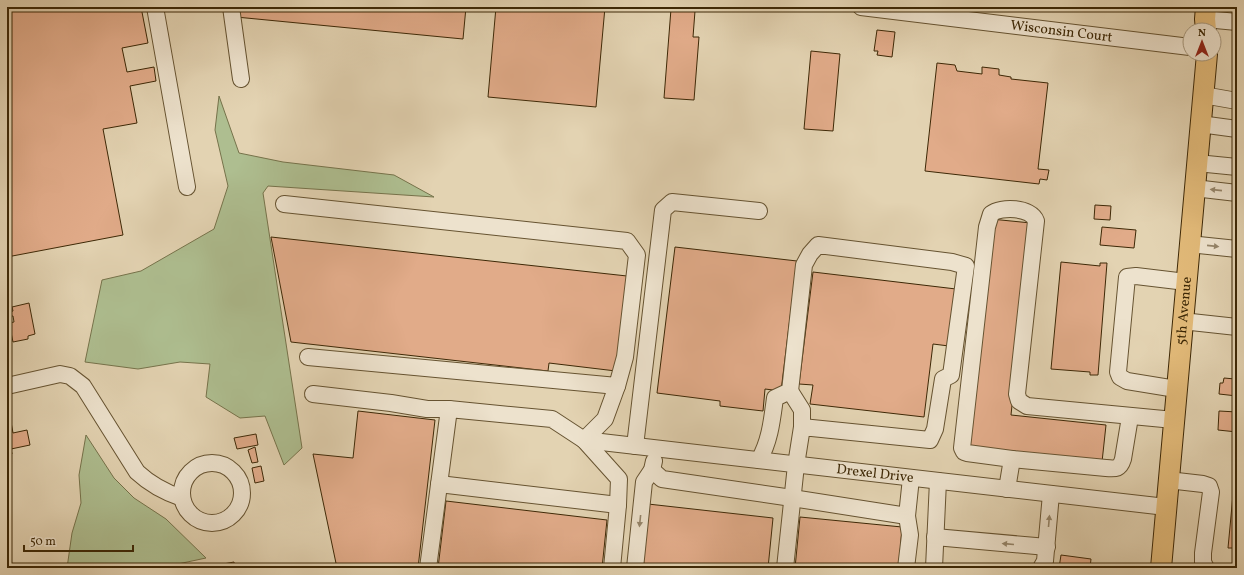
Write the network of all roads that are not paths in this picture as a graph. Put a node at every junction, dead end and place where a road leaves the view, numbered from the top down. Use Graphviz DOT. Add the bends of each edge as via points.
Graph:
graph roads {
  1 [pos="155,7"];
  2 [pos="230,7"];
  3 [pos="861,7"];
  4 [pos="1206,18"];
  5 [pos="1237,22"];
  6 [pos="1182,46"];
  7 [pos="1206,62"];
  8 [pos="241,79"];
  9 [pos="1203,95"];
  10 [pos="1237,101"];
  11 [pos="1200,124"];
  12 [pos="1237,129"];
  13 [pos="1197,164"];
  14 [pos="1237,167"];
  15 [pos="187,187"];
  16 [pos="1194,188"];
  17 [pos="1237,193"];
  18 [pos="284,204"];
  19 [pos="759,211"];
  20 [pos="1189,244"];
  21 [pos="1237,249"];
  22 [pos="1186,282"];
  23 [pos="1182,321"];
  24 [pos="1237,327"];
  25 [pos="308,357"];
  26 [pos="7,386"];
  27 [pos="617,386"];
  28 [pos="1176,389"];
  29 [pos="790,391"];
  30 [pos="313,394"];
  31 [pos="449,409"];
  32 [pos="1130,417"];
  33 [pos="1174,420"];
  34 [pos="802,427"];
  35 [pos="584,440"];
  36 [pos="635,446"];
  37 [pos="655,448"];
  38 [pos="1012,458"];
  39 [pos="759,460"];
  40 [pos="796,465"];
  41 [pos="648,476"];
  42 [pos="911,478"];
  43 [pos="1168,480"];
  44 [pos="938,481"];
  45 [pos="439,484"];
  46 [pos="1007,489"];
  47 [pos="1051,494"];
  48 [pos="182,498"];
  49 [pos="792,498"];
  50 [pos="618,505"];
  51 [pos="1166,507"];
  52 [pos="907,516"];
  53 [pos="935,537"];
  54 [pos="1046,547"];
  55 [pos="936,567"];
  56 [pos="428,568"];
  57 [pos="612,568"];
  58 [pos="635,568"];
  59 [pos="785,568"];
  60 [pos="906,568"];
  61 [pos="1041,568"];
  62 [pos="1161,568"];
  63 [pos="1206,568"];
  1 -- 15 [label="street"];
  2 -- 8 [label="street"];
  3 -- 6 [label="street, Wisconsin Court"];
  4 -- 5 [label="street"];
  7 -- 9 [label="main road, 5th Avenue"];
  9 -- 10 [label="street"];
  9 -- 11 [label="main road, 5th Avenue"];
  11 -- 12 [label="street"];
  11 -- 13 [label="main road, 5th Avenue"];
  13 -- 14 [label="street"];
  13 -- 16 [label="main road, 5th Avenue"];
  17 -- 16 [label="street, one-way"];
  16 -- 20 [label="main road, 5th Avenue"];
  18 -- 27 [label="street" via="627,241 637,255 626,357"];
  19 -- 36 [label="street" via="672,202 663,210"];
  20 -- 21 [label="street, one-way"];
  20 -- 22 [label="main road, 5th Avenue"];
  22 -- 23 [label="main road, 5th Avenue"];
  22 -- 28 [label="street" via="1127,277 1118,372 1120,377 1127,381"];
  23 -- 24 [label="street"];
  23 -- 28 [label="main road, 5th Avenue"];
  25 -- 27 [label="street"];
  26 -- 48 [label="street" via="60,374 70,376 84,386 137,472 149,483"];
  27 -- 35 [label="street" via="605,418"];
  28 -- 33 [label="main road, 5th Avenue"];
  29 -- 34 [label="street" via="802,410"];
  29 -- 34 [label="street" via="804,265 818,245 966,266 951,375 943,378 935,429 930,440"];
  29 -- 39 [label="street" via="775,398 766,448"];
  30 -- 31 [label="street" via="427,409"];
  31 -- 35 [label="street" via="552,419"];
  31 -- 45 [label="street"];
  32 -- 33 [label="street"];
  32 -- 38 [label="street" via="1123,459 1118,468"];
  32 -- 38 [label="street" via="1027,406 1019,401 1017,394 1036,221 1033,215 1026,211 999,210 991,214 987,227 962,448 967,453"];
  33 -- 43 [label="main road, 5th Avenue"];
  34 -- 40 [label="street"];
  35 -- 36 [label="street, Drexel Drive"];
  35 -- 50 [label="street" via="619,479"];
  36 -- 37 [label="street, Drexel Drive"];
  37 -- 39 [label="street, Drexel Drive"];
  37 -- 41 [label="street"];
  38 -- 46 [label="street"];
  39 -- 40 [label="street, Drexel Drive"];
  40 -- 42 [label="street, Drexel Drive"];
  40 -- 49 [label="street"];
  41 -- 49 [label="street"];
  41 -- 58 [label="street, one-way"];
  42 -- 44 [label="street, Drexel Drive"];
  42 -- 52 [label="street"];
  43 -- 51 [label="main road, 5th Avenue"];
  43 -- 63 [label="street" via="1203,484 1208,486 1211,492 1203,553"];
  44 -- 46 [label="street, Drexel Drive"];
  44 -- 53 [label="street"];
  45 -- 50 [label="street"];
  45 -- 56 [label="street"];
  46 -- 47 [label="street, Drexel Drive"];
  47 -- 51 [label="street, Drexel Drive"];
  54 -- 47 [label="street, one-way"];
  49 -- 52 [label="street"];
  49 -- 59 [label="street"];
  50 -- 57 [label="street"];
  51 -- 62 [label="main road, 5th Avenue"];
  52 -- 60 [label="street" via="910,535"];
  54 -- 53 [label="street, one-way"];
  53 -- 55 [label="street"];
  54 -- 61 [label="street" via="1045,561"];
}
